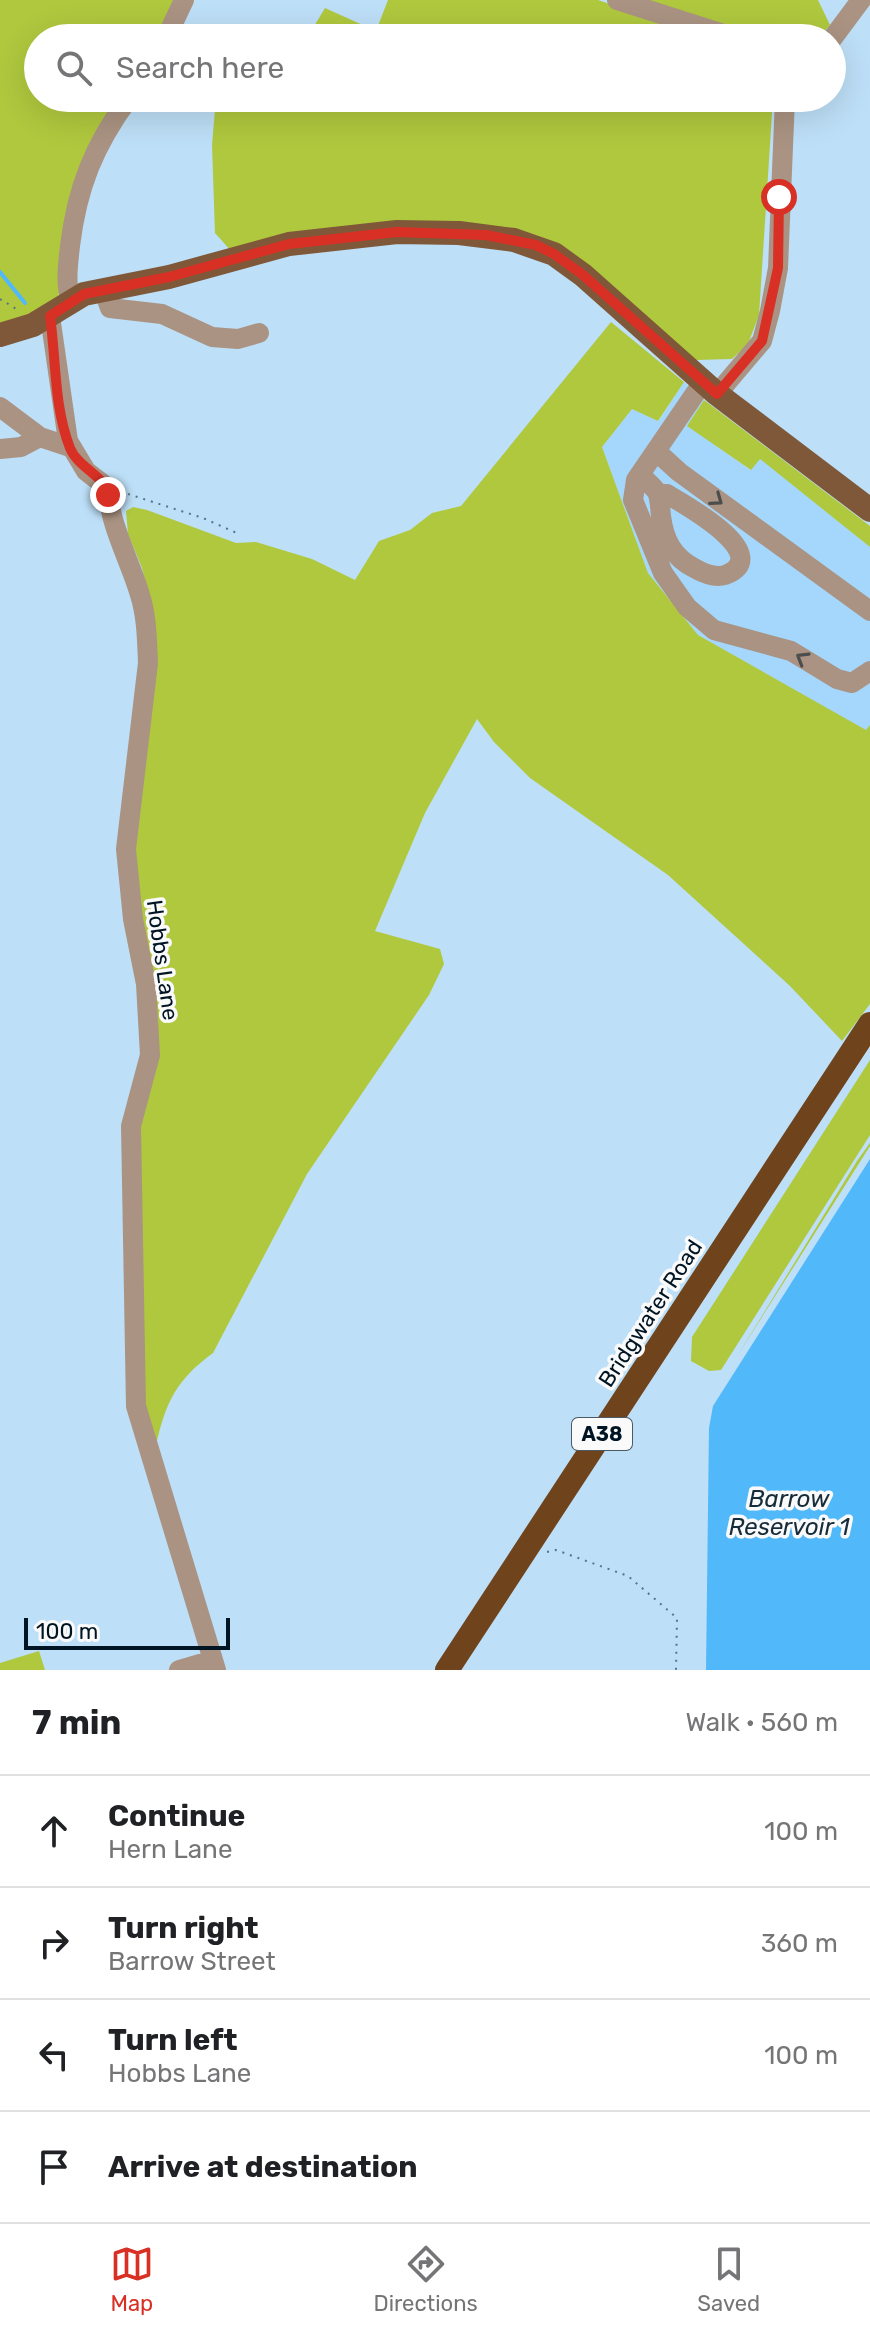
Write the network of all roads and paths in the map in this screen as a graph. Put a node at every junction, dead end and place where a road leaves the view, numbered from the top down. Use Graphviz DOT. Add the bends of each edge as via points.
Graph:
graph roads {
  1 [pos="184,0"];
  2 [pos="617,0"];
  3 [pos="861,0"];
  4 [pos="173,24"];
  5 [pos="692,24"];
  6 [pos="843,24"];
  7 [pos="119,112"];
  8 [pos="786,112"];
  9 [pos="103,289"];
  10 [pos="71,301"];
  11 [pos="50,316"];
  12 [pos="259,333"];
  13 [pos="0,335"];
  14 [pos="710,388"];
  15 [pos="0,407"];
  16 [pos="40,437"];
  17 [pos="70,447"];
  18 [pos="0,449"];
  19 [pos="656,451"];
  20 [pos="640,474"];
  21 [pos="108,488"];
  22 [pos="658,494"];
  23 [pos="870,510"];
  24 [pos="239,534"];
  25 [pos="870,611"];
  26 [pos="870,671"];
  27 [pos="870,1024"];
  28 [pos="523,1557"];
  29 [pos="215,1665"];
  30 [pos="179,1670"];
  31 [pos="447,1670"];
  32 [pos="676,1670"];
  1 -- 4 [label="street"];
  2 -- 5 [label="street"];
  3 -- 6 [label="street"];
  7 -- 10 [label="street" via="83,175 74,207 67,287"];
  8 -- 14 [label="street" via="778,268 762,341"];
  9 -- 10 [label="main road"];
  9 -- 12 [label="street" via="110,308 162,314 212,337 238,339"];
  9 -- 14 [label="main road" via="318,239 397,232 486,235 554,254"];
  10 -- 11 [label="main road"];
  11 -- 13 [label="main road"];
  11 -- 17 [label="street"];
  14 -- 19 [label="street"];
  14 -- 23 [label="main road"];
  15 -- 16 [label="street"];
  16 -- 17 [label="street"];
  16 -- 18 [label="street" via="21,447"];
  17 -- 21 [label="street" via="86,471"];
  19 -- 20 [label="street"];
  19 -- 25 [label="street, one-way"];
  20 -- 22 [label="street"];
  26 -- 20 [label="street, one-way" via="852,683 837,679 791,651 714,630 696,615 663,573 645,535 633,500"];
  21 -- 24 [label="path"];
  21 -- 29 [label="street, Hobbs Lane" via="141,598 148,663 126,849 146,984 150,1055 131,1126 136,1406"];
  22 -- 22 [label="street" via="664,534 682,562 719,577 732,572 738,561 736,543 667,494"];
  27 -- 28 [label="highway, Bridgwater Road / A38"];
  28 -- 31 [label="highway, Bridgwater Road / A38"];
  28 -- 32 [label="path" via="556,1550 628,1576 677,1618"];
  29 -- 30 [label="street"];
}
